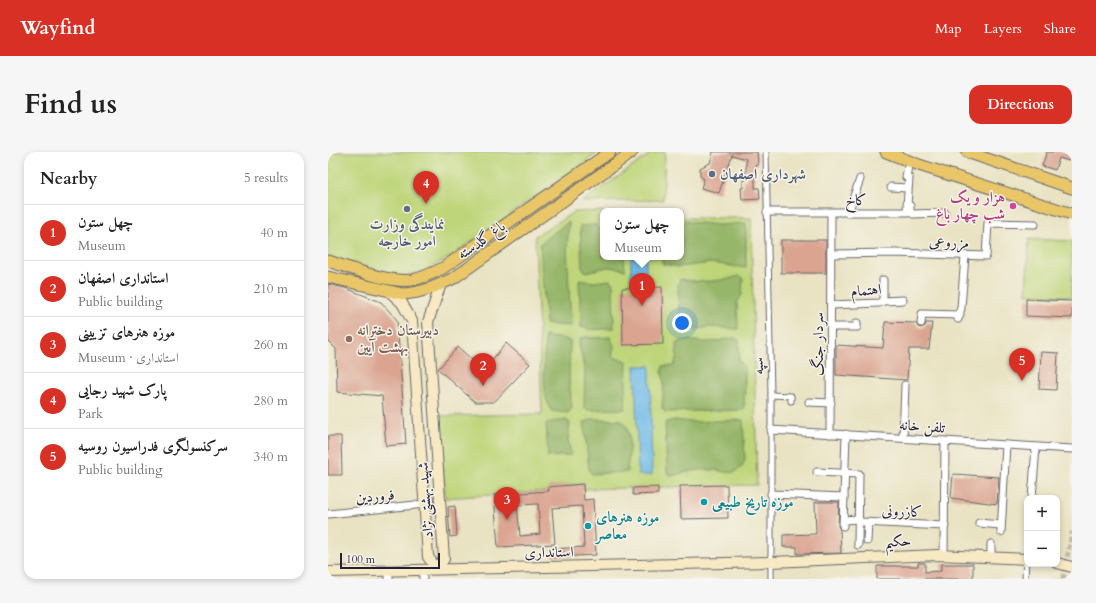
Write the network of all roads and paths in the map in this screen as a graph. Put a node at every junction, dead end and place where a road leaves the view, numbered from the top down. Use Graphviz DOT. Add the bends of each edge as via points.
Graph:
graph roads {
  1 [pos="610,152"];
  2 [pos="632,152"];
  3 [pos="766,152"];
  4 [pos="886,152"];
  5 [pos="967,152"];
  6 [pos="909,161"];
  7 [pos="860,179"];
  8 [pos="891,187"];
  9 [pos="907,188"];
  10 [pos="1072,188"];
  11 [pos="767,212"];
  12 [pos="831,212"];
  13 [pos="848,212"];
  14 [pos="910,212"];
  15 [pos="945,213"];
  16 [pos="1072,214"];
  17 [pos="1035,224"];
  18 [pos="496,232"];
  19 [pos="503,243"];
  20 [pos="831,254"];
  21 [pos="965,256"];
  22 [pos="328,261"];
  23 [pos="328,277"];
  24 [pos="883,280"];
  25 [pos="441,284"];
  26 [pos="390,292"];
  27 [pos="903,300"];
  28 [pos="882,301"];
  29 [pos="831,305"];
  30 [pos="857,323"];
  31 [pos="921,323"];
  32 [pos="831,327"];
  33 [pos="905,385"];
  34 [pos="771,395"];
  35 [pos="791,401"];
  36 [pos="809,402"];
  37 [pos="831,403"];
  38 [pos="771,430"];
  39 [pos="830,434"];
  40 [pos="846,434"];
  41 [pos="903,438"];
  42 [pos="945,441"];
  43 [pos="1006,445"];
  44 [pos="1036,447"];
  45 [pos="1072,449"];
  46 [pos="818,472"];
  47 [pos="845,473"];
  48 [pos="771,494"];
  49 [pos="1032,495"];
  50 [pos="844,497"];
  51 [pos="425,504"];
  52 [pos="328,514"];
  53 [pos="858,519"];
  54 [pos="868,523"];
  55 [pos="979,524"];
  56 [pos="945,526"];
  57 [pos="867,541"];
  58 [pos="858,544"];
  59 [pos="991,544"];
  60 [pos="944,555"];
  61 [pos="991,557"];
  62 [pos="1024,559"];
  63 [pos="771,562"];
  64 [pos="1060,564"];
  65 [pos="1072,566"];
  66 [pos="1026,567"];
  67 [pos="437,569"];
  68 [pos="328,572"];
  69 [pos="389,575"];
  70 [pos="423,575"];
  71 [pos="771,579"];
  72 [pos="1025,579"];
  1 -- 18 [label="main road, باغ گلدسته"];
  2 -- 19 [label="main road, باغ گلدسته"];
  3 -- 11 [label="street, سپه"];
  4 -- 6 [label="main road"];
  5 -- 10 [label="main road"];
  6 -- 9 [label="street"];
  6 -- 16 [label="main road"];
  7 -- 13 [label="street"];
  8 -- 9 [label="street"];
  9 -- 14 [label="street" via="906,198"];
  11 -- 12 [label="street, کاخ"];
  11 -- 34 [label="street, سپه"];
  12 -- 13 [label="street, کاخ"];
  12 -- 20 [label="street, سردار جنگ"];
  13 -- 14 [label="street, کاخ"];
  14 -- 15 [label="street, کاخ" via="932,217"];
  17 -- 21 [label="street, مزروعی" via="988,223 986,256"];
  18 -- 19 [label="main road"];
  18 -- 22 [label="main road, باغ گلدسته" via="443,268 412,280 383,276"];
  19 -- 25 [label="main road, باغ گلدسته" via="454,278"];
  20 -- 21 [label="street, مزروعی"];
  20 -- 29 [label="street, سردار جنگ"];
  21 -- 31 [label="street" via="959,317 922,314"];
  23 -- 26 [label="main road, باغ گلدسته"];
  24 -- 28 [label="street"];
  25 -- 26 [label="main road, باغ گلدسته" via="416,293"];
  25 -- 67 [label="main road, شهید بهشتی نژاد" via="428,322 444,559"];
  26 -- 51 [label="main road, شهید بهشتی نژاد" via="402,303 412,321"];
  27 -- 28 [label="street, اهتمام"];
  28 -- 29 [label="street, اهتمام"];
  29 -- 32 [label="street, سردار جنگ"];
  30 -- 32 [label="street" via="856,327"];
  32 -- 37 [label="street, سردار جنگ"];
  33 -- 41 [label="street"];
  34 -- 35 [label="street" via="791,396"];
  34 -- 38 [label="street, سپه"];
  36 -- 37 [label="street"];
  37 -- 39 [label="street, سردار جنگ"];
  38 -- 39 [label="street, تلفن خانه"];
  38 -- 48 [label="street, سپه"];
  39 -- 40 [label="street, تلفن خانه"];
  40 -- 41 [label="street, تلفن خانه"];
  40 -- 47 [label="street"];
  41 -- 42 [label="street, تلفن خانه"];
  42 -- 43 [label="street, تلفن خانه"];
  42 -- 56 [label="street, کازرونی"];
  43 -- 44 [label="street, تلفن خانه"];
  43 -- 55 [label="street" via="1000,528"];
  44 -- 45 [label="street, تلفن خانه"];
  44 -- 49 [label="street"];
  46 -- 47 [label="street"];
  47 -- 50 [label="street"];
  47 -- 53 [label="street" via="859,474"];
  48 -- 50 [label="street"];
  48 -- 63 [label="street, سپه"];
  50 -- 53 [label="street" via="844,522"];
  51 -- 52 [label="street, فروردین"];
  51 -- 67 [label="main road, شهید بهشتی نژاد" via="428,557"];
  53 -- 54 [label="street, کازرونی"];
  53 -- 58 [label="street"];
  54 -- 56 [label="street, کازرونی"];
  54 -- 57 [label="street"];
  56 -- 60 [label="street, کازرونی"];
  59 -- 61 [label="street"];
  60 -- 61 [label="main road, حکیم"];
  60 -- 63 [label="main road, حکیم"];
  61 -- 62 [label="main road, حکیم"];
  63 -- 67 [label="main road, استانداری"];
  63 -- 71 [label="street, سپه"];
  64 -- 65 [label="main road"];
  66 -- 72 [label="street"];
  67 -- 70 [label="main road, استانداری"];
  68 -- 69 [label="main road, استانداری"];
  69 -- 70 [label="main road, استانداری"];
}
